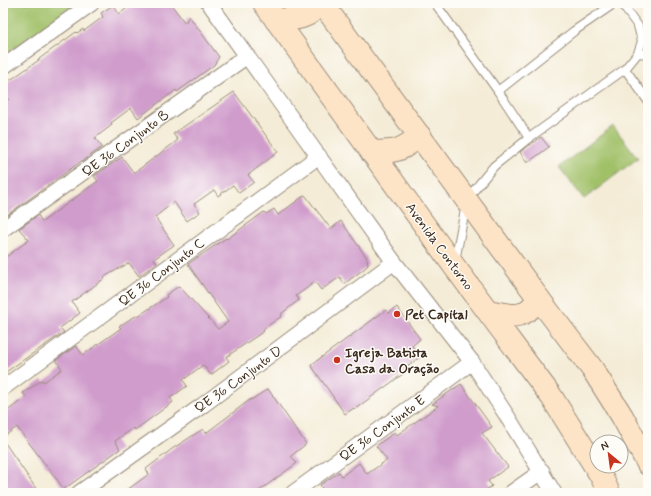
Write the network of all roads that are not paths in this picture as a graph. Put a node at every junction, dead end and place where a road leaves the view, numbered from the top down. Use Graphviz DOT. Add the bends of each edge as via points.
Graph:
graph roads {
  1 [pos="92,3"];
  2 [pos="209,3"];
  3 [pos="318,3"];
  4 [pos="322,3"];
  5 [pos="435,3"];
  6 [pos="615,3"];
  7 [pos="621,3"];
  8 [pos="270,11"];
  9 [pos="638,53"];
  10 [pos="648,54"];
  11 [pos="247,56"];
  12 [pos="3,67"];
  13 [pos="625,69"];
  14 [pos="498,91"];
  15 [pos="648,101"];
  16 [pos="420,136"];
  17 [pos="529,138"];
  18 [pos="372,153"];
  19 [pos="319,156"];
  20 [pos="466,199"];
  21 [pos="3,229"];
  22 [pos="394,262"];
  23 [pos="454,266"];
  24 [pos="539,299"];
  25 [pos="488,310"];
  26 [pos="472,362"];
  27 [pos="3,388"];
  28 [pos="648,464"];
  29 [pos="542,471"];
  30 [pos="79,493"];
  31 [pos="293,493"];
  32 [pos="511,493"];
  33 [pos="554,493"];
  34 [pos="609,493"];
  1 -- 12 [label="street"];
  2 -- 11 [label="street"];
  3 -- 8 [label="main road" via="311,13 292,19"];
  4 -- 16 [label="main road"];
  5 -- 14 [label="lane"];
  6 -- 14 [label="lane" via="574,31"];
  7 -- 9 [label="lane" via="638,26 642,41"];
  8 -- 18 [label="main road, Avenida Contorno"];
  9 -- 10 [label="lane"];
  9 -- 13 [label="lane"];
  11 -- 19 [label="street"];
  11 -- 21 [label="street, QE 36 Conjunto B"];
  13 -- 15 [label="lane"];
  13 -- 17 [label="lane"];
  14 -- 17 [label="lane"];
  16 -- 18 [label="main road" via="398,150"];
  16 -- 20 [label="main road"];
  17 -- 20 [label="lane" via="494,166"];
  18 -- 23 [label="main road, Avenida Contorno"];
  19 -- 22 [label="street"];
  19 -- 27 [label="street, QE 36 Conjunto C"];
  20 -- 23 [label="lane"];
  20 -- 24 [label="main road"];
  22 -- 26 [label="street"];
  22 -- 30 [label="street, QE 36 Conjunto D" via="216,396"];
  23 -- 25 [label="main road, Avenida Contorno"];
  24 -- 25 [label="main road" via="518,316"];
  24 -- 28 [label="main road" via="593,370"];
  25 -- 34 [label="main road, Avenida Contorno" via="551,396"];
  26 -- 29 [label="street"];
  26 -- 31 [label="street, QE 36 Conjunto E"];
  29 -- 32 [label="street"];
  29 -- 33 [label="street"];
}
